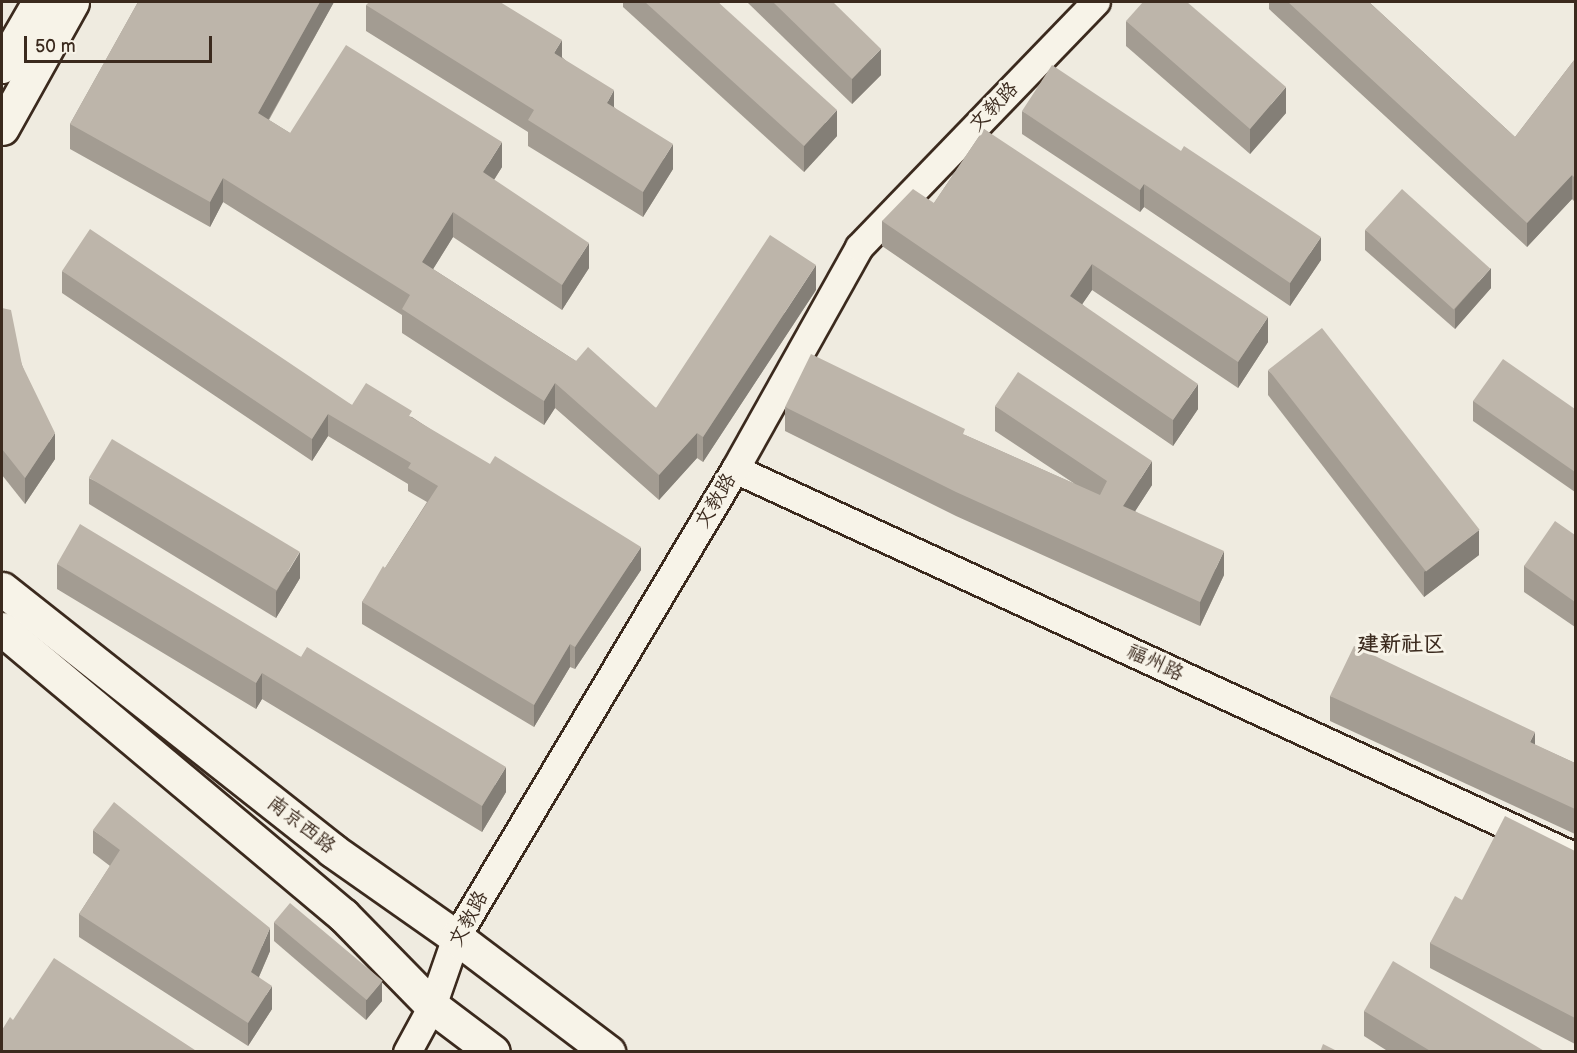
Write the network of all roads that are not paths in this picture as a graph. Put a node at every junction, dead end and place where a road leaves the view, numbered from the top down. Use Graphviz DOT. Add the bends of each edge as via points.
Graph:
graph roads {
  1 [pos="39,2"];
  2 [pos="72,2"];
  3 [pos="1096,2"];
  4 [pos="2,66"];
  5 [pos="2,128"];
  6 [pos="735,469"];
  7 [pos="2,589"];
  8 [pos="2,629"];
  9 [pos="1575,857"];
  10 [pos="456,937"];
  11 [pos="432,1006"];
  12 [pos="407,1052"];
  13 [pos="493,1052"];
  14 [pos="608,1052"];
  1 -- 4 [label="main road"];
  2 -- 5 [label="main road"];
  3 -- 6 [label="street, 文教路" via="859,247"];
  6 -- 9 [label="street, 福州路"];
  6 -- 10 [label="street, 文教路"];
  7 -- 10 [label="main road, 南京西路" via="332,850"];
  8 -- 11 [label="main road, 南京西路" via="343,915"];
  10 -- 11 [label="street, 文教路"];
  10 -- 14 [label="main road, 南京西路"];
  11 -- 12 [label="street, 文教路"];
  11 -- 13 [label="main road, 南京西路"];
}
